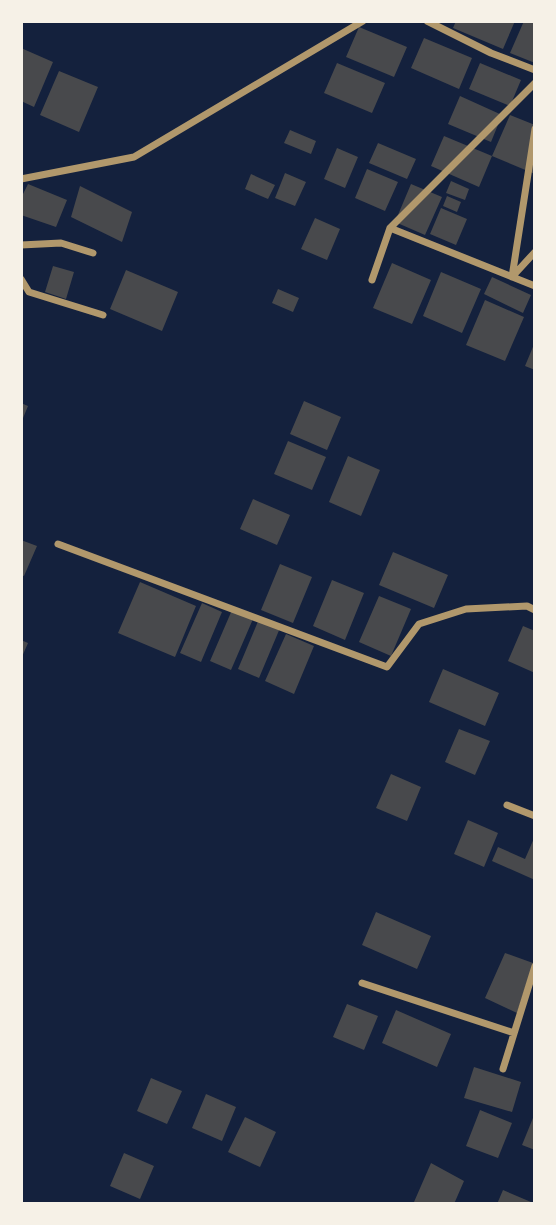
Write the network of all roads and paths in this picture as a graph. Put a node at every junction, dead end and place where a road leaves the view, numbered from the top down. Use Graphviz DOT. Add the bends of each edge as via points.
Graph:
graph roads {
  1 [pos="363,21"];
  2 [pos="427,21"];
  3 [pos="535,71"];
  4 [pos="535,83"];
  5 [pos="535,130"];
  6 [pos="21,179"];
  7 [pos="390,228"];
  8 [pos="21,245"];
  9 [pos="535,252"];
  10 [pos="93,253"];
  11 [pos="512,277"];
  12 [pos="21,279"];
  13 [pos="372,280"];
  14 [pos="535,286"];
  15 [pos="103,315"];
  16 [pos="58,544"];
  17 [pos="535,610"];
  18 [pos="507,805"];
  19 [pos="535,816"];
  20 [pos="535,966"];
  21 [pos="362,983"];
  22 [pos="514,1033"];
  23 [pos="503,1069"];
  1 -- 6 [label="street" via="134,156"];
  2 -- 3 [label="street"];
  4 -- 7 [label="street"];
  5 -- 11 [label="street"];
  7 -- 11 [label="street"];
  7 -- 13 [label="street"];
  8 -- 10 [label="street" via="61,243"];
  9 -- 11 [label="street"];
  11 -- 14 [label="street"];
  12 -- 15 [label="street" via="29,292"];
  16 -- 17 [label="street" via="387,667 418,624 466,609 527,606"];
  18 -- 19 [label="street"];
  20 -- 22 [label="street"];
  21 -- 22 [label="street"];
  22 -- 23 [label="street"];
}
